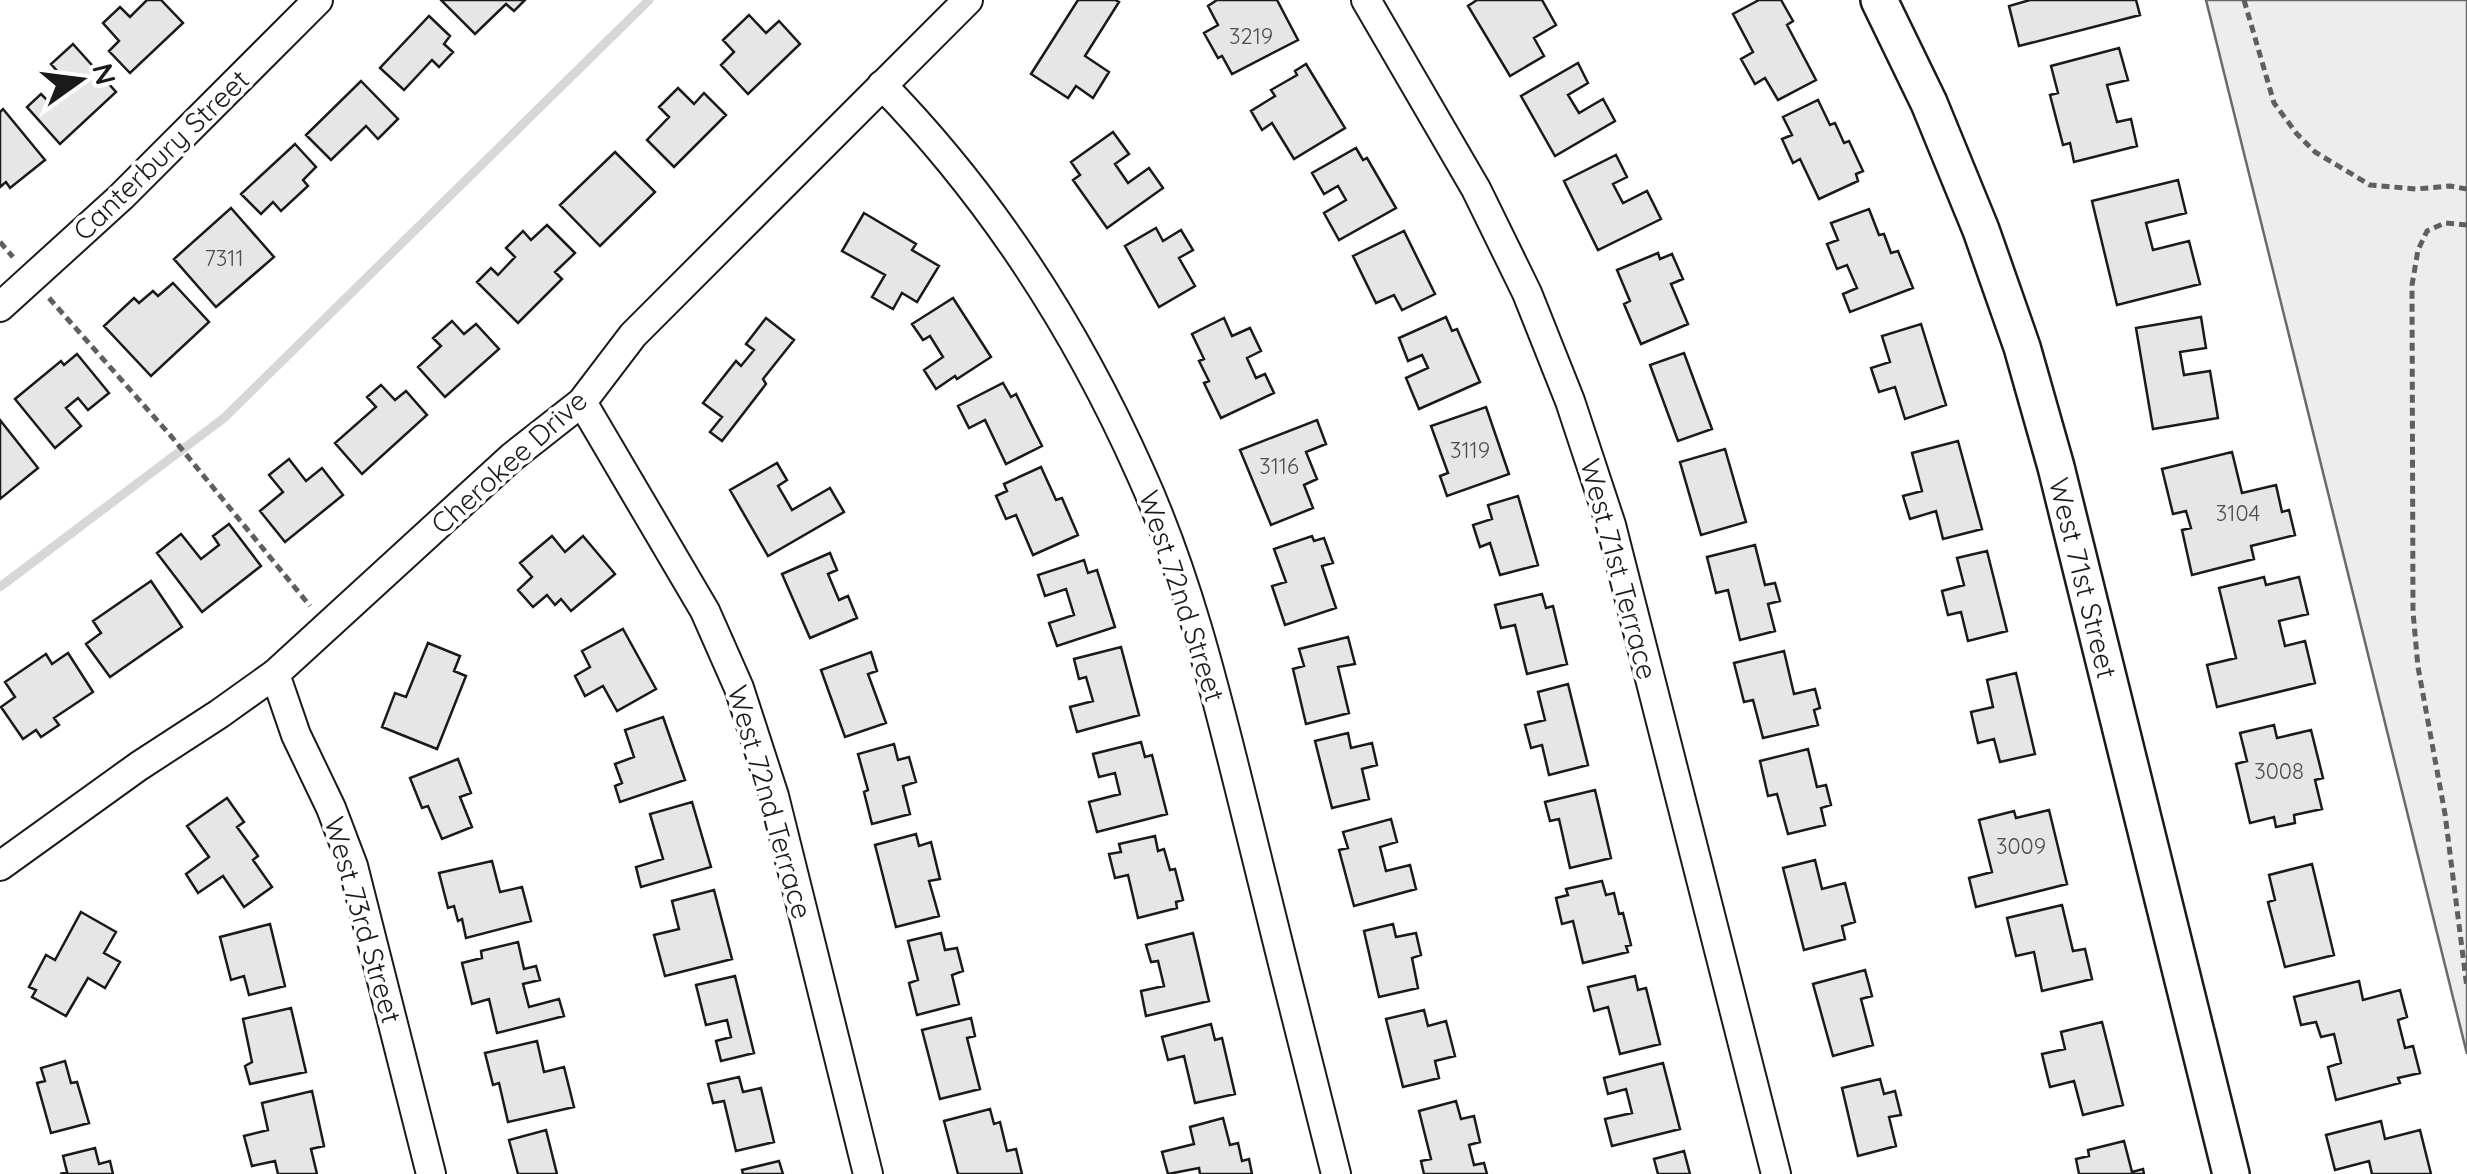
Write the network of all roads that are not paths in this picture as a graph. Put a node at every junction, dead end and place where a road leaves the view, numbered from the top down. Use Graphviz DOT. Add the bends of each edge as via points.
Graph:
graph roads {
  1 [pos="318,0"];
  2 [pos="968,0"];
  3 [pos="1366,0"];
  4 [pos="1879,0"];
  5 [pos="882,85"];
  6 [pos="0,307"];
  7 [pos="582,402"];
  8 [pos="275,674"];
  9 [pos="0,866"];
  10 [pos="431,1174"];
  11 [pos="868,1174"];
  12 [pos="1336,1174"];
  13 [pos="1776,1174"];
  14 [pos="2231,1174"];
  1 -- 6 [label="street, Canterbury Street"];
  2 -- 5 [label="street, Cherokee Drive"];
  3 -- 13 [label="street, West 71st Terrace" via="1476,189 1570,401 1611,525"];
  4 -- 14 [label="street, West 71st Street" via="1929,103 2022,347"];
  5 -- 7 [label="street, Cherokee Drive" via="633,336"];
  5 -- 12 [label="street, West 72nd Street" via="927,131 1038,280 1143,477 1210,672"];
  7 -- 8 [label="street, Cherokee Drive"];
  7 -- 11 [label="street, West 72nd Terrace" via="705,611 739,688 774,796"];
  8 -- 9 [label="street, Cherokee Drive"];
  8 -- 10 [label="street, West 73rd Street" via="352,866"];
}
